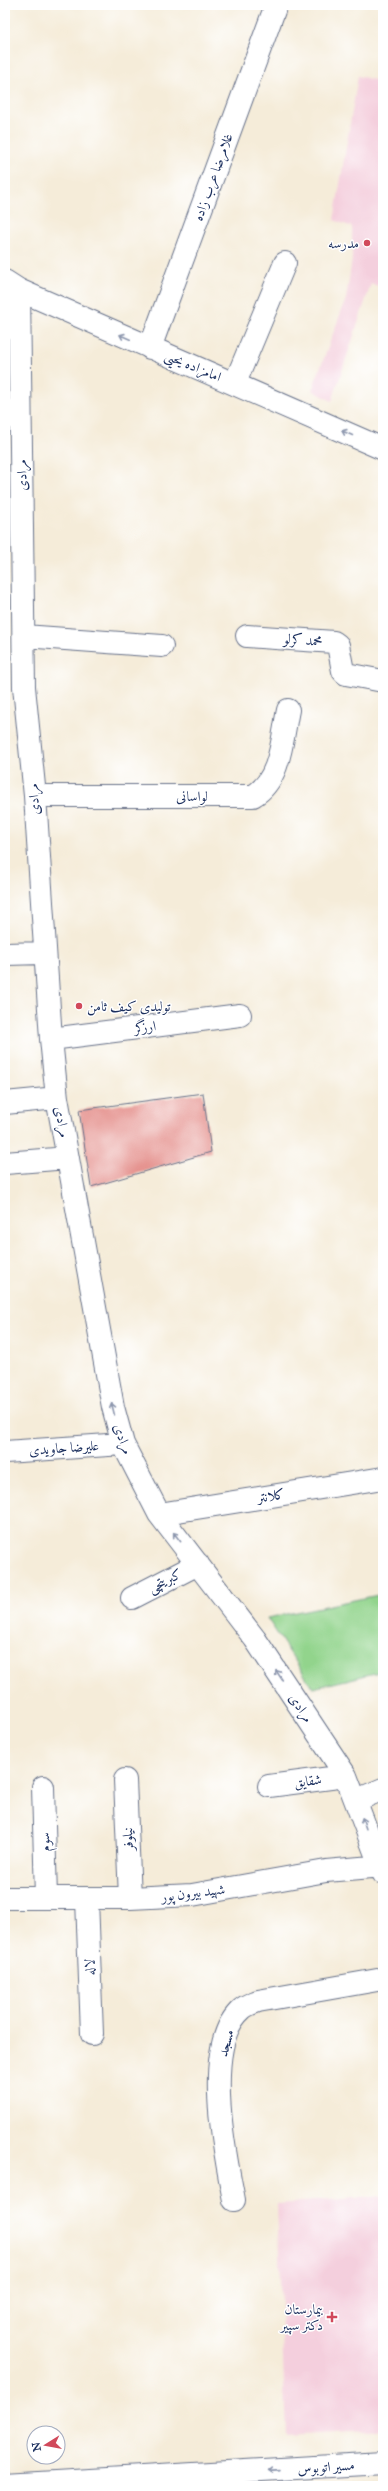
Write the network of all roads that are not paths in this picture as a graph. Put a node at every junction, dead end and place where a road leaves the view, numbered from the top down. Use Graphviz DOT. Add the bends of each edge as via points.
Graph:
graph roads {
  1 [pos="276,5"];
  2 [pos="285,263"];
  3 [pos="12,286"];
  4 [pos="150,348"];
  5 [pos="235,383"];
  6 [pos="383,448"];
  7 [pos="14,510"];
  8 [pos="24,636"];
  9 [pos="247,636"];
  10 [pos="162,646"];
  11 [pos="383,681"];
  12 [pos="15,687"];
  13 [pos="288,710"];
  14 [pos="35,796"];
  15 [pos="44,953"];
  16 [pos="5,954"];
  17 [pos="240,1014"];
  18 [pos="51,1039"];
  19 [pos="57,1098"];
  20 [pos="5,1103"];
  21 [pos="68,1158"];
  22 [pos="5,1162"];
  23 [pos="123,1444"];
  24 [pos="5,1452"];
  25 [pos="383,1478"];
  26 [pos="159,1514"];
  27 [pos="198,1564"];
  28 [pos="132,1598"];
  29 [pos="346,1776"];
  30 [pos="125,1780"];
  31 [pos="270,1786"];
  32 [pos="43,1787"];
  33 [pos="383,1789"];
  34 [pos="357,1800"];
  35 [pos="382,1869"];
  36 [pos="5,1898"];
  37 [pos="46,1898"];
  38 [pos="130,1898"];
  39 [pos="87,1899"];
  40 [pos="383,1979"];
  41 [pos="92,2034"];
  42 [pos="234,2200"];
  43 [pos="383,2463"];
  44 [pos="5,2485"];
  1 -- 4 [label="street, غلامرضا عرب زاده"];
  2 -- 5 [label="street"];
  4 -- 3 [label="street, امامزاده یحیی, one-way"];
  3 -- 7 [label="street, مرادی"];
  4 -- 5 [label="street, امامزاده یحیی"];
  6 -- 5 [label="street, امامزاده یحیی, one-way"];
  7 -- 8 [label="street, مرادی"];
  8 -- 10 [label="street"];
  8 -- 12 [label="street, مرادی"];
  9 -- 11 [label="street, محمد کرلو" via="334,642 338,645 343,671 346,674"];
  12 -- 14 [label="street, مرادی"];
  13 -- 14 [label="street, لواسانی" via="276,768 268,783 253,796"];
  14 -- 15 [label="street, مرادی"];
  15 -- 16 [label="street"];
  15 -- 18 [label="street, مرادی"];
  17 -- 18 [label="street, ارزگر"];
  18 -- 19 [label="street, مرادی"];
  19 -- 20 [label="street"];
  19 -- 21 [label="street, مرادی"];
  21 -- 22 [label="street"];
  23 -- 21 [label="street, مرادی, one-way" via="112,1406"];
  23 -- 24 [label="street, علیرضا جاویدی"];
  23 -- 26 [label="street, مرادی"];
  25 -- 26 [label="street, کلانتر"];
  27 -- 26 [label="street, مرادی, one-way"];
  27 -- 28 [label="street, کبریتچی"];
  29 -- 27 [label="street, مرادی, one-way" via="255,1639"];
  29 -- 31 [label="street, شقایق"];
  29 -- 34 [label="street, مرادی"];
  30 -- 38 [label="street, نیلوفر"];
  32 -- 37 [label="street, سوم"];
  33 -- 34 [label="street"];
  35 -- 34 [label="street, مرادی, one-way"];
  35 -- 38 [label="street, شهید بیرون پور" via="326,1871 192,1895"];
  36 -- 37 [label="street, شهید بیرون پور"];
  37 -- 39 [label="street, شهید بیرون پور"];
  38 -- 39 [label="street, شهید بیرون پور"];
  39 -- 41 [label="street, لاله"];
  40 -- 42 [label="street, مسجد" via="258,2001 242,2009 229,2028 222,2055 218,2096 222,2137"];
  43 -- 44 [label="street, مسیر اتوبوس, one-way"];
}
